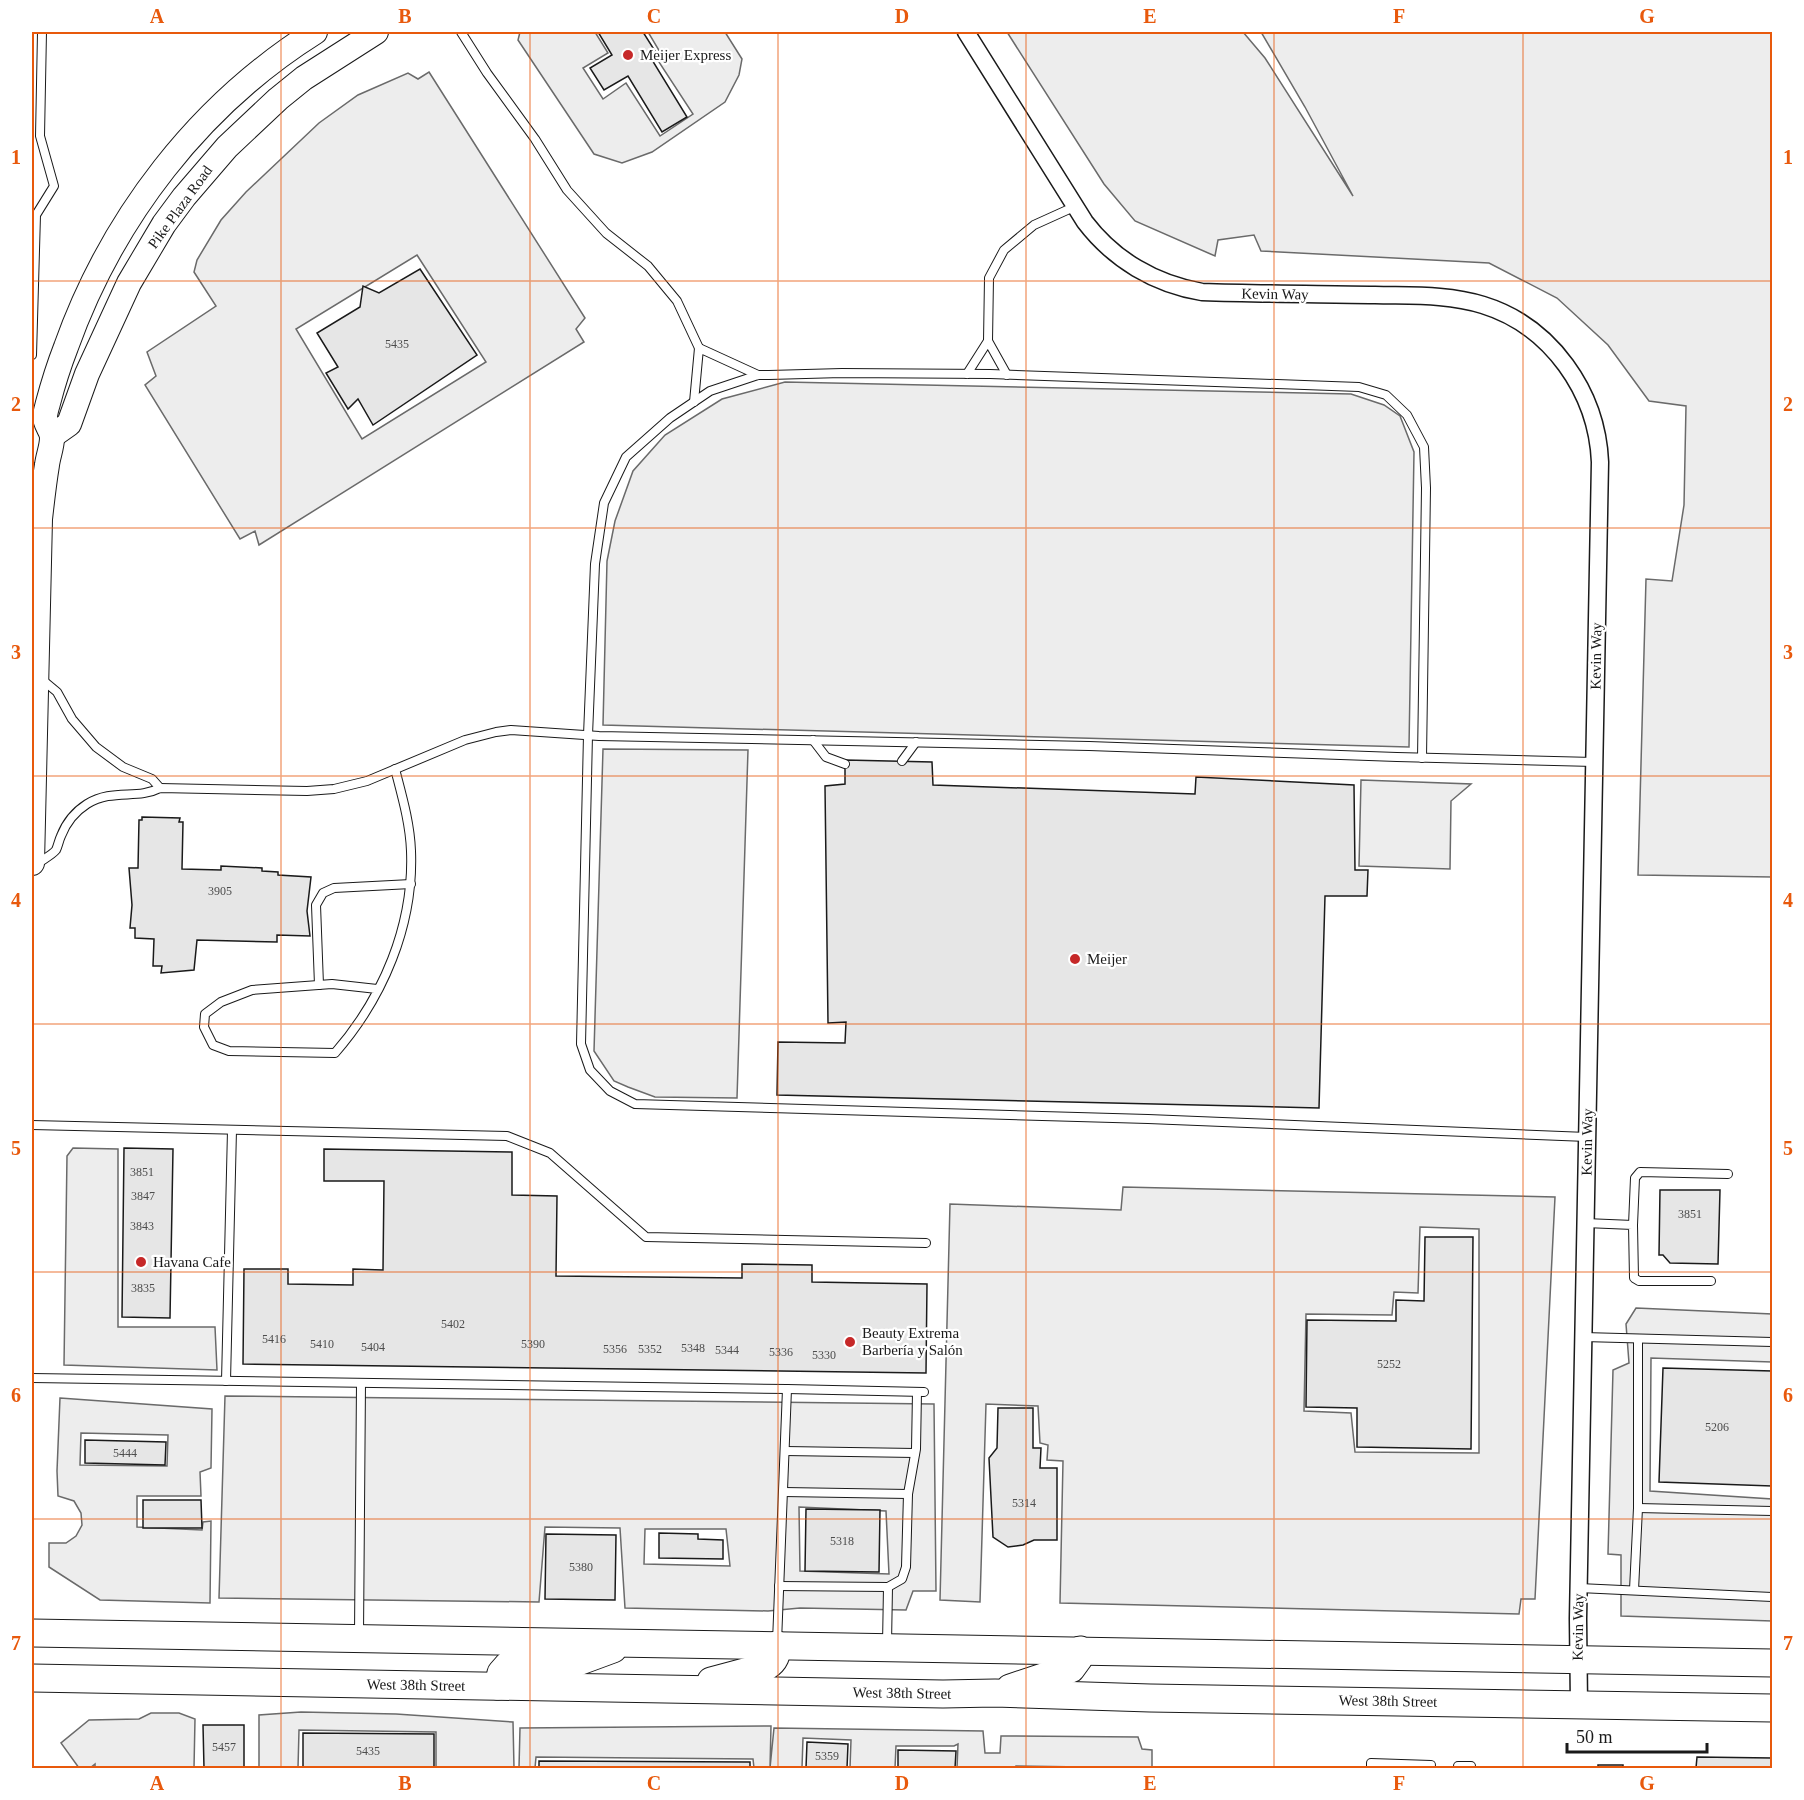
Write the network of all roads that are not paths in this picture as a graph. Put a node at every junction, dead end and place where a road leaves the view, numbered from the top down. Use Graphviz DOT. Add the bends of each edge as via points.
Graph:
graph roads {
  1 [pos="42,32"];
  2 [pos="315,32"];
  3 [pos="376,32"];
  4 [pos="461,32"];
  5 [pos="966,32"];
  6 [pos="1076,206"];
  7 [pos="988,341"];
  8 [pos="699,348"];
  9 [pos="32,355"];
  10 [pos="968,374"];
  11 [pos="758,375"];
  12 [pos="1007,375"];
  13 [pos="694,402"];
  14 [pos="52,436"];
  15 [pos="36,675"];
  16 [pos="588,735"];
  17 [pos="813,740"];
  18 [pos="916,742"];
  19 [pos="1422,758"];
  20 [pos="902,761"];
  21 [pos="1594,762"];
  22 [pos="844,764"];
  23 [pos="395,769"];
  24 [pos="160,788"];
  25 [pos="32,863"];
  26 [pos="32,868"];
  27 [pos="411,884"];
  28 [pos="319,985"];
  29 [pos="377,989"];
  30 [pos="32,1125"];
  31 [pos="232,1130"];
  32 [pos="1587,1137"];
  33 [pos="1728,1174"];
  34 [pos="1585,1223"];
  35 [pos="1634,1225"];
  36 [pos="926,1243"];
  37 [pos="1711,1281"];
  38 [pos="1583,1337"];
  39 [pos="1638,1339"];
  40 [pos="1773,1342"];
  41 [pos="32,1378"];
  42 [pos="226,1381"];
  43 [pos="361,1383"];
  44 [pos="787,1389"];
  45 [pos="785,1450"];
  46 [pos="915,1453"];
  47 [pos="784,1492"];
  48 [pos="908,1494"];
  49 [pos="1638,1508"];
  50 [pos="1773,1511"];
  51 [pos="779,1586"];
  52 [pos="888,1587"];
  53 [pos="1579,1588"];
  54 [pos="1634,1590"];
  55 [pos="1773,1597"];
  56 [pos="32,1633"];
  57 [pos="358,1638"];
  58 [pos="628,1643"];
  59 [pos="777,1645"];
  60 [pos="887,1647"];
  61 [pos="1080,1650"];
  62 [pos="1578,1659"];
  63 [pos="1773,1663"];
  64 [pos="32,1678"];
  65 [pos="498,1686"];
  66 [pos="681,1690"];
  67 [pos="995,1693"];
  68 [pos="1579,1705"];
  69 [pos="1773,1708"];
  70 [pos="1431,1765"];
  71 [pos="1458,1766"];
  72 [pos="1371,1768"];
  73 [pos="1471,1768"];
  1 -- 9 [label="lane" via="40,136 54,186 36,214"];
  2 -- 14 [label="main road" via="257,74 201,125 158,176 119,233 87,294 62,357 45,418"];
  3 -- 14 [label="main road, Pike Plaza Road" via="278,99 190,189 129,283 91,364 69,424"];
  4 -- 8 [label="lane" via="567,190 606,232 648,266 677,302"];
  5 -- 6 [label="street, Kevin Way"];
  6 -- 7 [label="lane" via="1034,225 1004,250 989,278"];
  6 -- 21 [label="street, Kevin Way" via="1102,242 1122,259 1177,287 1202,292 1448,297 1498,310 1549,345 1580,386 1599,444"];
  7 -- 10 [label="lane"];
  7 -- 12 [label="lane"];
  8 -- 11 [label="lane"];
  8 -- 13 [label="lane"];
  10 -- 11 [label="lane"];
  10 -- 12 [label="lane"];
  11 -- 13 [label="lane" via="710,391"];
  12 -- 19 [label="lane" via="1359,387 1386,395 1407,415 1424,447"];
  13 -- 16 [label="lane" via="626,457 604,503 595,564"];
  14 -- 15 [label="main road" via="40,519"];
  15 -- 24 [label="lane" via="57,692 72,719 96,747 123,767 152,779"];
  15 -- 25 [label="main road"];
  16 -- 17 [label="lane"];
  16 -- 23 [label="lane" via="496,732 465,740"];
  16 -- 32 [label="lane" via="581,1044 590,1070 610,1091 635,1104"];
  17 -- 18 [label="lane"];
  17 -- 22 [label="lane" via="826,758"];
  18 -- 19 [label="lane"];
  18 -- 20 [label="lane"];
  19 -- 21 [label="lane"];
  21 -- 32 [label="street, Kevin Way"];
  23 -- 24 [label="lane" via="350,786 321,790"];
  23 -- 27 [label="lane" via="410,839"];
  24 -- 26 [label="lane" via="149,794 106,795 86,805 70,820 56,849"];
  27 -- 28 [label="lane" via="334,888 323,893 316,906"];
  27 -- 29 [label="lane" via="406,916 388,970"];
  28 -- 29 [label="lane"];
  28 -- 29 [label="lane" via="252,990 221,1002 205,1014 204,1027 213,1045 229,1051 335,1053 352,1033"];
  30 -- 31 [label="lane"];
  31 -- 36 [label="lane" via="507,1136 550,1153 646,1237"];
  31 -- 42 [label="lane"];
  32 -- 34 [label="street, Kevin Way"];
  33 -- 35 [label="lane" via="1640,1172 1635,1178"];
  34 -- 35 [label="lane"];
  34 -- 38 [label="street, Kevin Way"];
  35 -- 37 [label="lane" via="1634,1278"];
  38 -- 39 [label="lane"];
  38 -- 53 [label="street, Kevin Way"];
  39 -- 40 [label="lane"];
  39 -- 49 [label="lane"];
  41 -- 42 [label="lane"];
  42 -- 43 [label="lane"];
  43 -- 44 [label="lane"];
  43 -- 57 [label="lane"];
  44 -- 45 [label="lane"];
  44 -- 46 [label="lane" via="920,1392"];
  45 -- 46 [label="lane"];
  45 -- 47 [label="lane"];
  46 -- 48 [label="lane"];
  47 -- 48 [label="lane"];
  47 -- 51 [label="lane"];
  48 -- 52 [label="lane" via="906,1567 902,1579"];
  49 -- 50 [label="lane"];
  49 -- 54 [label="lane"];
  51 -- 52 [label="lane"];
  51 -- 59 [label="lane"];
  52 -- 60 [label="lane"];
  53 -- 54 [label="lane"];
  53 -- 62 [label="street, Kevin Way"];
  54 -- 55 [label="lane"];
  56 -- 57 [label="main road"];
  57 -- 58 [label="main road"];
  58 -- 59 [label="main road"];
  58 -- 65 [label="main road" via="575,1663 508,1665 501,1672"];
  59 -- 60 [label="main road"];
  59 -- 66 [label="main road" via="776,1656 767,1666"];
  60 -- 61 [label="main road"];
  61 -- 62 [label="main road"];
  61 -- 67 [label="main road" via="1076,1664 1068,1671"];
  62 -- 63 [label="main road"];
  62 -- 68 [label="street, Kevin Way"];
  64 -- 65 [label="main road, West 38th Street"];
  65 -- 66 [label="main road, West 38th Street"];
  66 -- 67 [label="main road, West 38th Street"];
  67 -- 68 [label="main road, West 38th Street"];
  68 -- 69 [label="main road, West 38th Street"];
  70 -- 72 [label="lane" via="1371,1763"];
  71 -- 73 [label="lane"];
}
